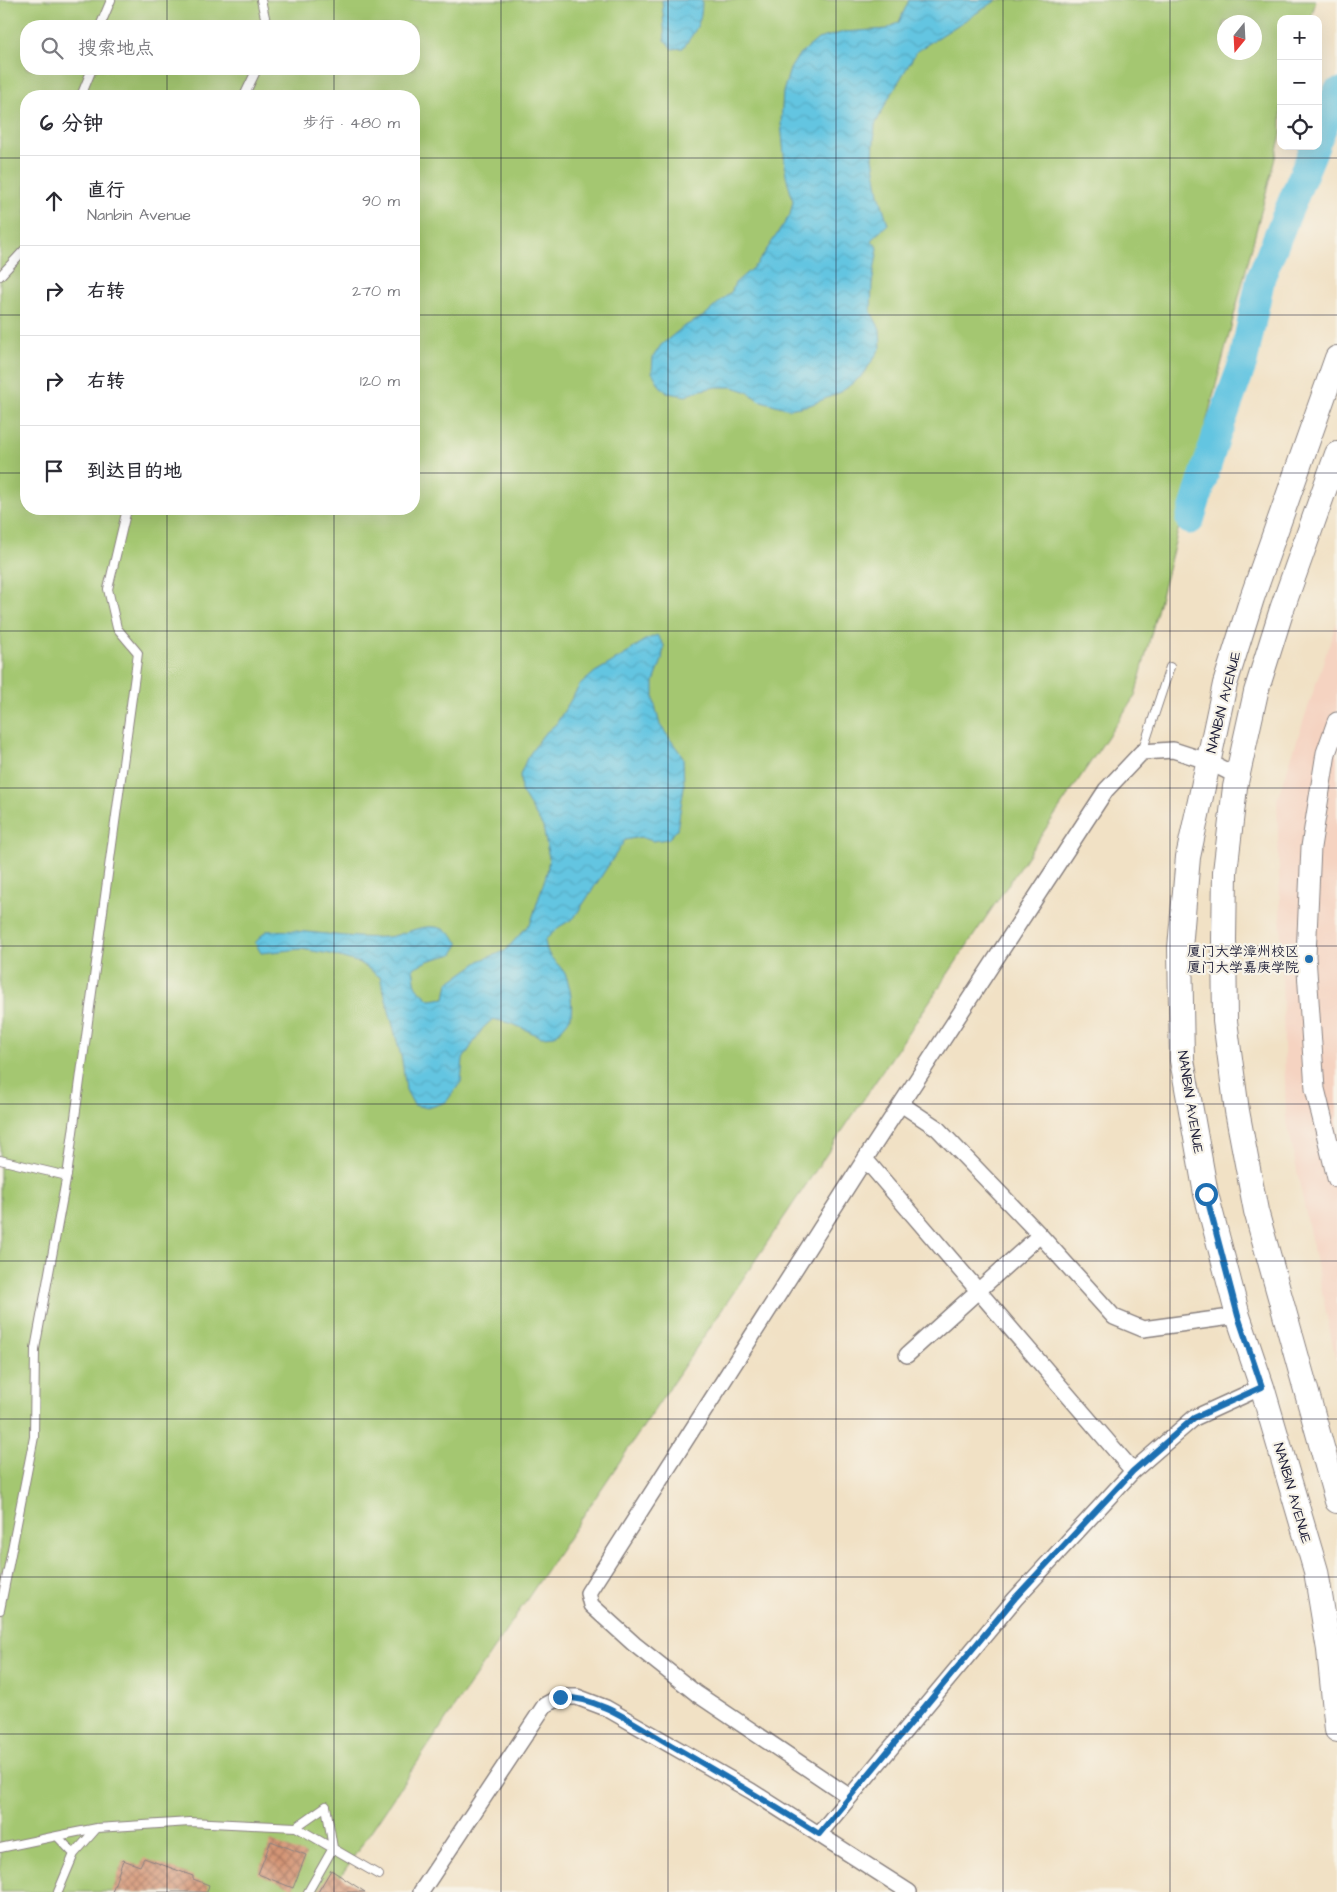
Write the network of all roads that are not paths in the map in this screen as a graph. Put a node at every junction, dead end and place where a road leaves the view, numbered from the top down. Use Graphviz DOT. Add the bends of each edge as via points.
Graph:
graph roads {
  1 [pos="111,0"];
  2 [pos="261,0"];
  3 [pos="103,20"];
  4 [pos="266,20"];
  5 [pos="90,75"];
  6 [pos="255,75"];
  7 [pos="83,90"];
  8 [pos="247,90"];
  9 [pos="20,254"];
  10 [pos="0,276"];
  11 [pos="1337,358"];
  12 [pos="1337,454"];
  13 [pos="126,515"];
  14 [pos="1170,667"];
  15 [pos="1337,722"];
  16 [pos="1142,752"];
  17 [pos="1208,761"];
  18 [pos="1237,776"];
  19 [pos="901,1104"];
  20 [pos="865,1159"];
  21 [pos="0,1160"];
  22 [pos="67,1176"];
  23 [pos="1337,1178"];
  24 [pos="1040,1235"];
  25 [pos="978,1291"];
  26 [pos="1238,1316"];
  27 [pos="907,1355"];
  28 [pos="1262,1387"];
  29 [pos="1133,1471"];
  30 [pos="1337,1501"];
  31 [pos="0,1610"];
  32 [pos="1337,1730"];
  33 [pos="850,1797"];
  34 [pos="296,1827"];
  35 [pos="97,1828"];
  36 [pos="819,1834"];
  37 [pos="57,1836"];
  38 [pos="0,1848"];
  39 [pos="333,1848"];
  40 [pos="74,1854"];
  41 [pos="379,1875"];
  42 [pos="58,1892"];
  43 [pos="308,1892"];
  44 [pos="422,1892"];
  45 [pos="909,1892"];
  1 -- 3 [label="lane"];
  2 -- 4 [label="lane"];
  5 -- 7 [label="lane"];
  6 -- 8 [label="lane"];
  9 -- 10 [label="lane"];
  11 -- 17 [label="main road, NANBIN AVENUE" via="1252,598 1225,684"];
  12 -- 18 [label="main road" via="1256,692"];
  13 -- 22 [label="lane" via="108,589 117,628 138,654"];
  14 -- 16 [label="lane"];
  15 -- 23 [label="street" via="1326,754 1311,847 1306,956 1315,1089"];
  16 -- 17 [label="street" via="1173,750"];
  16 -- 19 [label="street" via="1106,790"];
  17 -- 18 [label="street"];
  17 -- 26 [label="main road, NANBIN AVENUE" via="1185,884 1180,948 1182,1060 1206,1194"];
  18 -- 30 [label="main road" via="1225,872 1224,940 1225,1021 1236,1110 1256,1211"];
  19 -- 20 [label="street"];
  19 -- 24 [label="street" via="937,1128"];
  20 -- 25 [label="street"];
  20 -- 33 [label="street" via="588,1593 591,1605 690,1688"];
  21 -- 22 [label="lane"];
  22 -- 31 [label="lane" via="36,1349 34,1437"];
  24 -- 25 [label="street"];
  24 -- 26 [label="street" via="1114,1317 1143,1329"];
  25 -- 27 [label="street"];
  25 -- 29 [label="street"];
  26 -- 28 [label="main road, NANBIN AVENUE"];
  28 -- 29 [label="street" via="1194,1418"];
  28 -- 32 [label="main road, NANBIN AVENUE" via="1316,1571 1329,1650"];
  29 -- 33 [label="street" via="1015,1598"];
  33 -- 36 [label="street"];
  34 -- 35 [label="lane" via="190,1822"];
  34 -- 39 [label="lane"];
  34 -- 39 [label="lane" via="326,1806"];
  35 -- 37 [label="lane"];
  35 -- 40 [label="lane"];
  36 -- 44 [label="street" via="606,1708 577,1697 560,1697 545,1705 534,1718"];
  36 -- 45 [label="street"];
  37 -- 38 [label="lane"];
  37 -- 40 [label="lane"];
  39 -- 41 [label="lane"];
  39 -- 43 [label="lane"];
  40 -- 42 [label="lane"];
}
